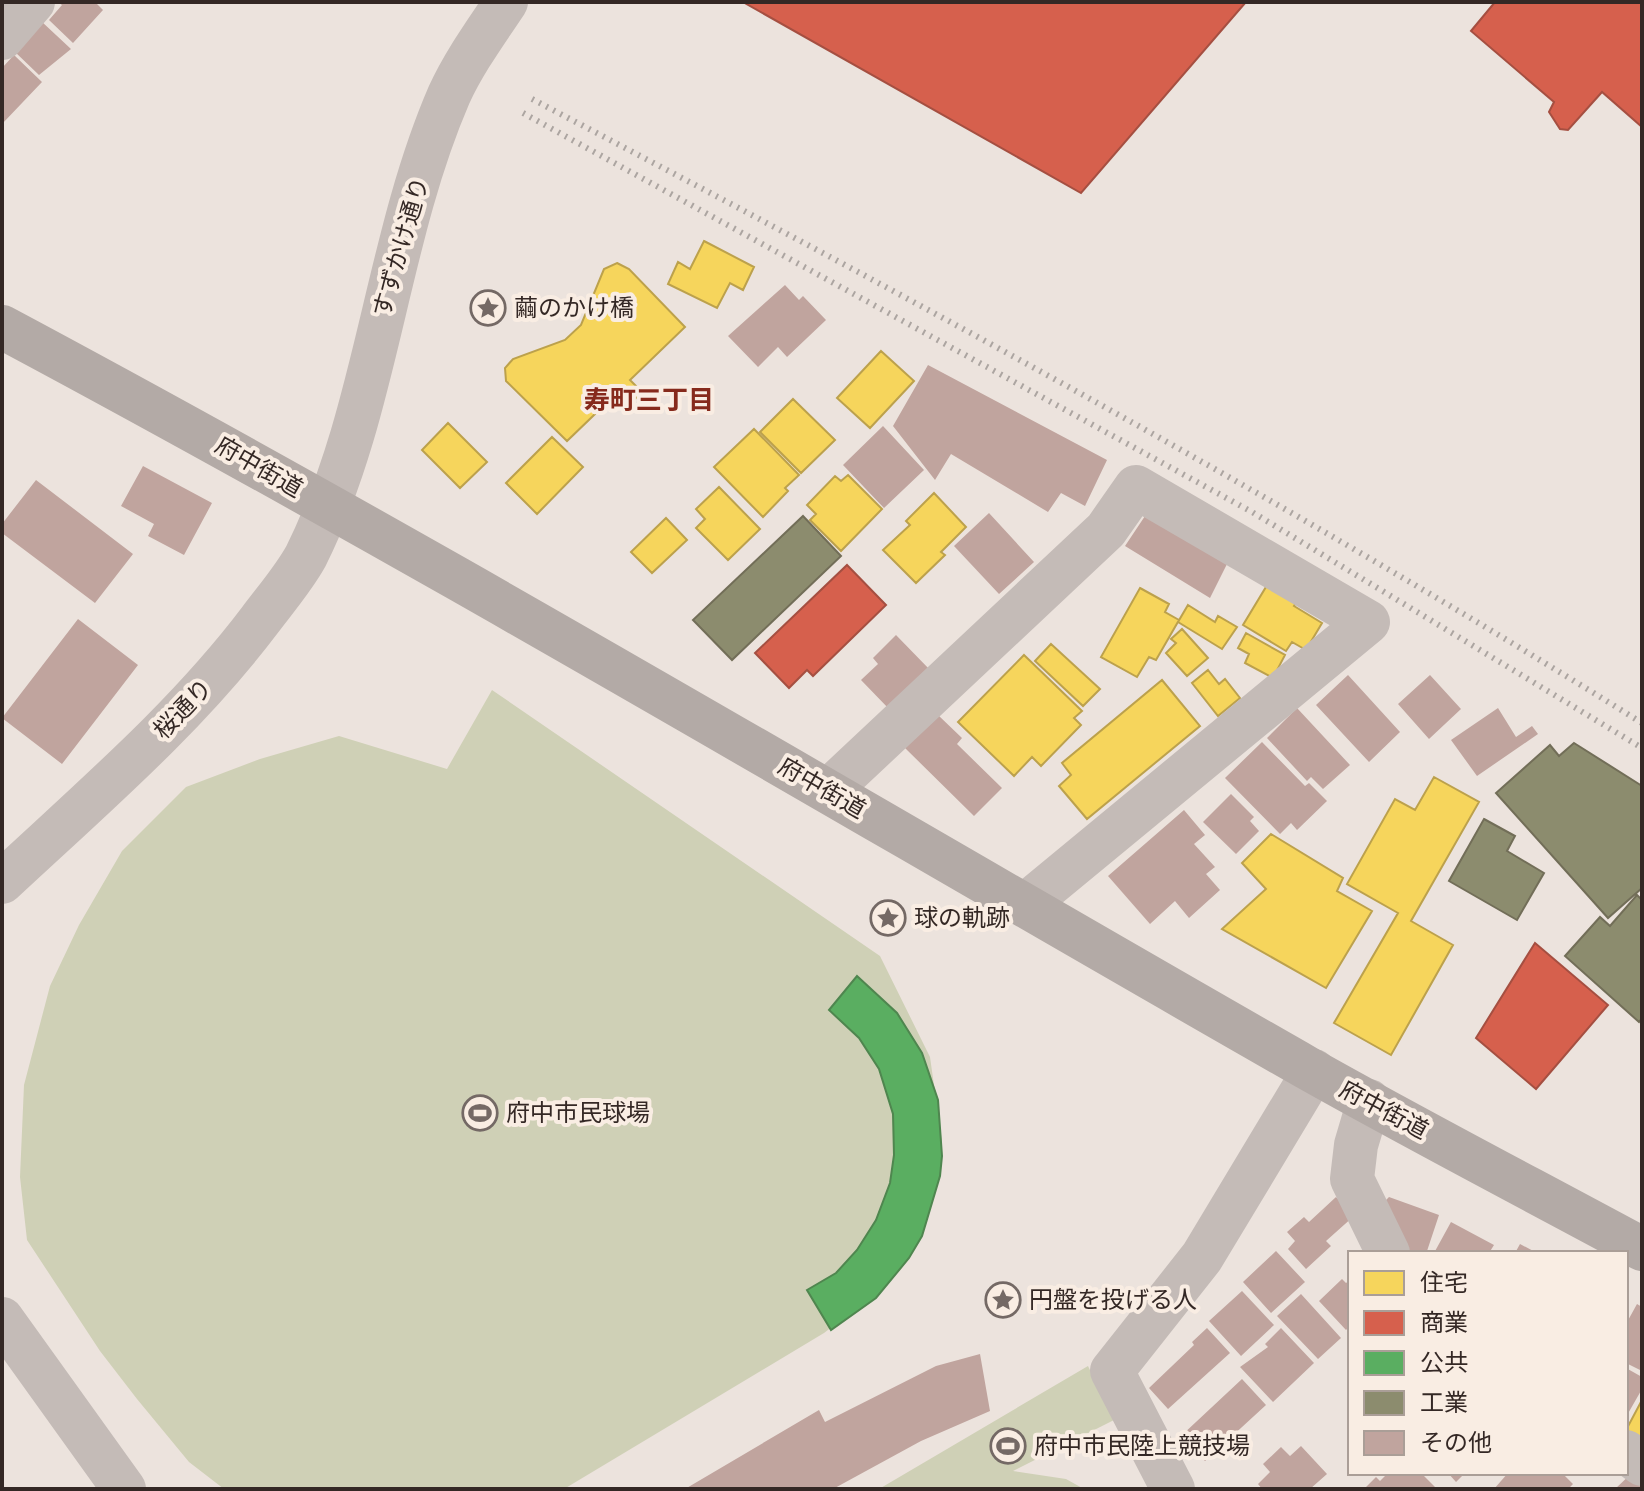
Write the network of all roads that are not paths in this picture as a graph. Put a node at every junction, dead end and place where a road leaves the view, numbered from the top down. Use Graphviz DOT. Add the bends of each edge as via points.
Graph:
graph roads {
  1 [pos="33,2"];
  2 [pos="506,2"];
  3 [pos="2,38"];
  4 [pos="2,327"];
  5 [pos="326,505"];
  6 [pos="828,791"];
  7 [pos="2,882"];
  8 [pos="1025,905"];
  9 [pos="1314,1071"];
  10 [pos="1369,1101"];
  11 [pos="1642,1249"];
  12 [pos="1387,1251"];
  13 [pos="2,1319"];
  14 [pos="124,1489"];
  15 [pos="1173,1489"];
  1 -- 3 [label="street"];
  2 -- 5 [label="street, すずかけ通り" via="450,93 431,145 404,228 349,448"];
  4 -- 5 [label="main road, 府中街道"];
  5 -- 6 [label="main road, 府中街道"];
  5 -- 7 [label="street, 桜通り" via="305,558 233,656 173,722"];
  6 -- 8 [label="main road, 府中街道"];
  6 -- 8 [label="street" via="1106,530 1136,487 1368,622"];
  8 -- 9 [label="main road, 府中街道"];
  9 -- 10 [label="main road, 府中街道"];
  9 -- 15 [label="street" via="1202,1257 1112,1371"];
  10 -- 11 [label="main road, 府中街道"];
  10 -- 12 [label="street" via="1352,1179"];
  13 -- 14 [label="street"];
}
